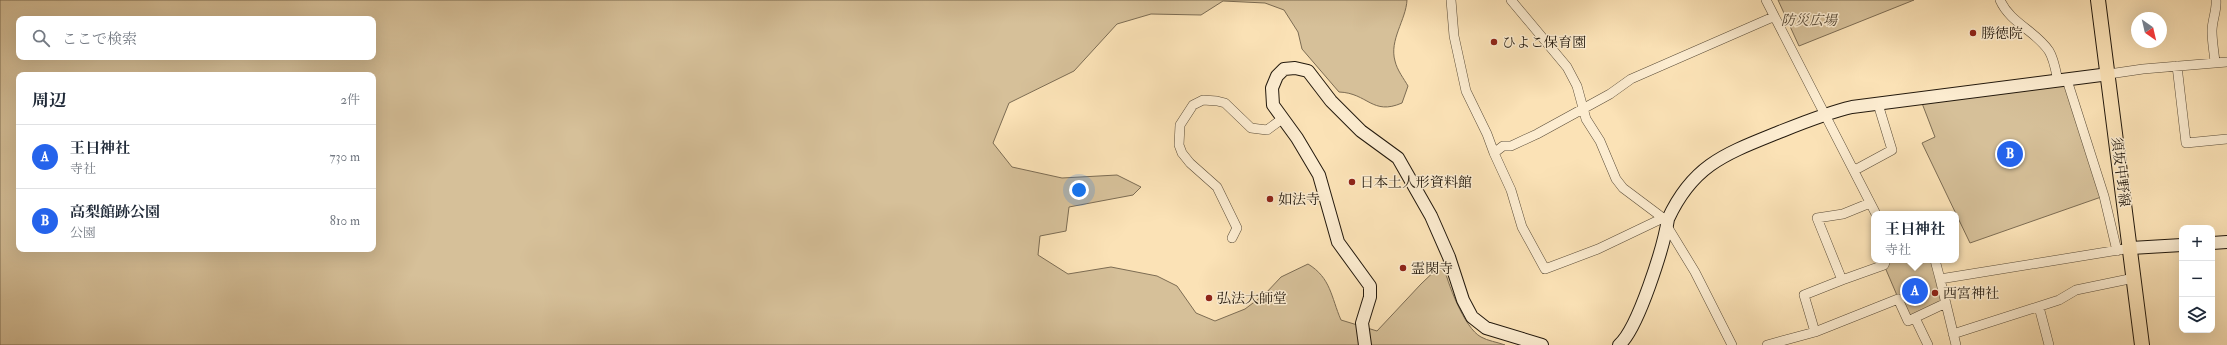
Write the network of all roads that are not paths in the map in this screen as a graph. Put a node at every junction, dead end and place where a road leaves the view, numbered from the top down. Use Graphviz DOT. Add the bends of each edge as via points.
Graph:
graph roads {
  1 [pos="1451,0"];
  2 [pos="1511,0"];
  3 [pos="1766,0"];
  4 [pos="2000,0"];
  5 [pos="2098,0"];
  6 [pos="2216,0"];
  7 [pos="1773,17"];
  8 [pos="2215,62"];
  9 [pos="2227,64"];
  10 [pos="2177,66"];
  11 [pos="2109,74"];
  12 [pos="2063,80"];
  13 [pos="1878,104"];
  14 [pos="1582,108"];
  15 [pos="1825,113"];
  16 [pos="1282,119"];
  17 [pos="2227,139"];
  18 [pos="1494,153"];
  19 [pos="1855,170"];
  20 [pos="1870,203"];
  21 [pos="1874,211"];
  22 [pos="1666,221"];
  23 [pos="1232,238"];
  24 [pos="2227,242"];
  25 [pos="2215,243"];
  26 [pos="2179,245"];
  27 [pos="2131,248"];
  28 [pos="2117,251"];
  29 [pos="1885,263"];
  30 [pos="1936,263"];
  31 [pos="2134,278"];
  32 [pos="1940,279"];
  33 [pos="1842,280"];
  34 [pos="1946,303"];
  35 [pos="2039,307"];
  36 [pos="1915,318"];
  37 [pos="1815,332"];
  38 [pos="1953,334"];
  39 [pos="1365,345"];
  40 [pos="1542,345"];
  41 [pos="1619,345"];
  42 [pos="1732,345"];
  43 [pos="1767,345"];
  44 [pos="1928,345"];
  45 [pos="1956,345"];
  46 [pos="2049,345"];
  47 [pos="2142,345"];
  1 -- 18 [label="street" via="1454,36 1466,92"];
  2 -- 14 [label="street" via="1567,67 1577,86"];
  3 -- 7 [label="street"];
  4 -- 12 [label="street" via="2012,18 2050,52"];
  5 -- 11 [label="main road, 須坂中野線"];
  6 -- 8 [label="street" via="2212,31"];
  7 -- 14 [label="street" via="1631,79 1610,94"];
  7 -- 15 [label="street"];
  8 -- 9 [label="street"];
  8 -- 10 [label="street"];
  10 -- 11 [label="street"];
  10 -- 17 [label="street" via="2186,143"];
  11 -- 12 [label="street"];
  11 -- 27 [label="main road, 須坂中野線"];
  12 -- 13 [label="street"];
  12 -- 28 [label="street" via="2104,196"];
  13 -- 15 [label="street"];
  13 -- 19 [label="street" via="1892,150"];
  14 -- 18 [label="street" via="1530,137 1511,146 1503,146"];
  14 -- 22 [label="street" via="1592,131 1600,140 1616,179 1623,188"];
  15 -- 19 [label="street"];
  15 -- 22 [label="street" via="1717,159 1698,174 1683,191"];
  16 -- 23 [label="street" via="1267,130 1251,128 1225,103 1203,100 1193,105 1180,125 1179,144 1182,153 1217,186 1237,228"];
  16 -- 39 [label="street" via="1297,138 1319,175 1338,242 1370,286 1370,297 1362,323"];
  16 -- 40 [label="street" via="1273,105 1272,88 1277,76 1284,70 1296,68 1308,71 1331,101 1361,131 1398,158 1431,216 1472,317 1486,328"];
  18 -- 22 [label="street" via="1511,190 1522,226 1545,269"];
  19 -- 20 [label="street"];
  20 -- 21 [label="street"];
  20 -- 33 [label="street" via="1843,214 1817,218"];
  22 -- 41 [label="street" via="1638,318 1626,339"];
  22 -- 42 [label="street"];
  24 -- 25 [label="street"];
  26 -- 27 [label="street"];
  27 -- 28 [label="street"];
  27 -- 31 [label="main road, 須坂中野線"];
  28 -- 32 [label="street"];
  29 -- 33 [label="street"];
  30 -- 32 [label="street"];
  31 -- 35 [label="street" via="2076,290"];
  31 -- 47 [label="main road, 須坂中野線"];
  32 -- 34 [label="street"];
  33 -- 37 [label="street" via="1804,295"];
  34 -- 36 [label="street"];
  34 -- 38 [label="street"];
  35 -- 38 [label="street"];
  35 -- 46 [label="street"];
  36 -- 37 [label="street" via="1908,321 1898,299"];
  36 -- 44 [label="street"];
  37 -- 43 [label="street"];
  38 -- 45 [label="street"];
}
